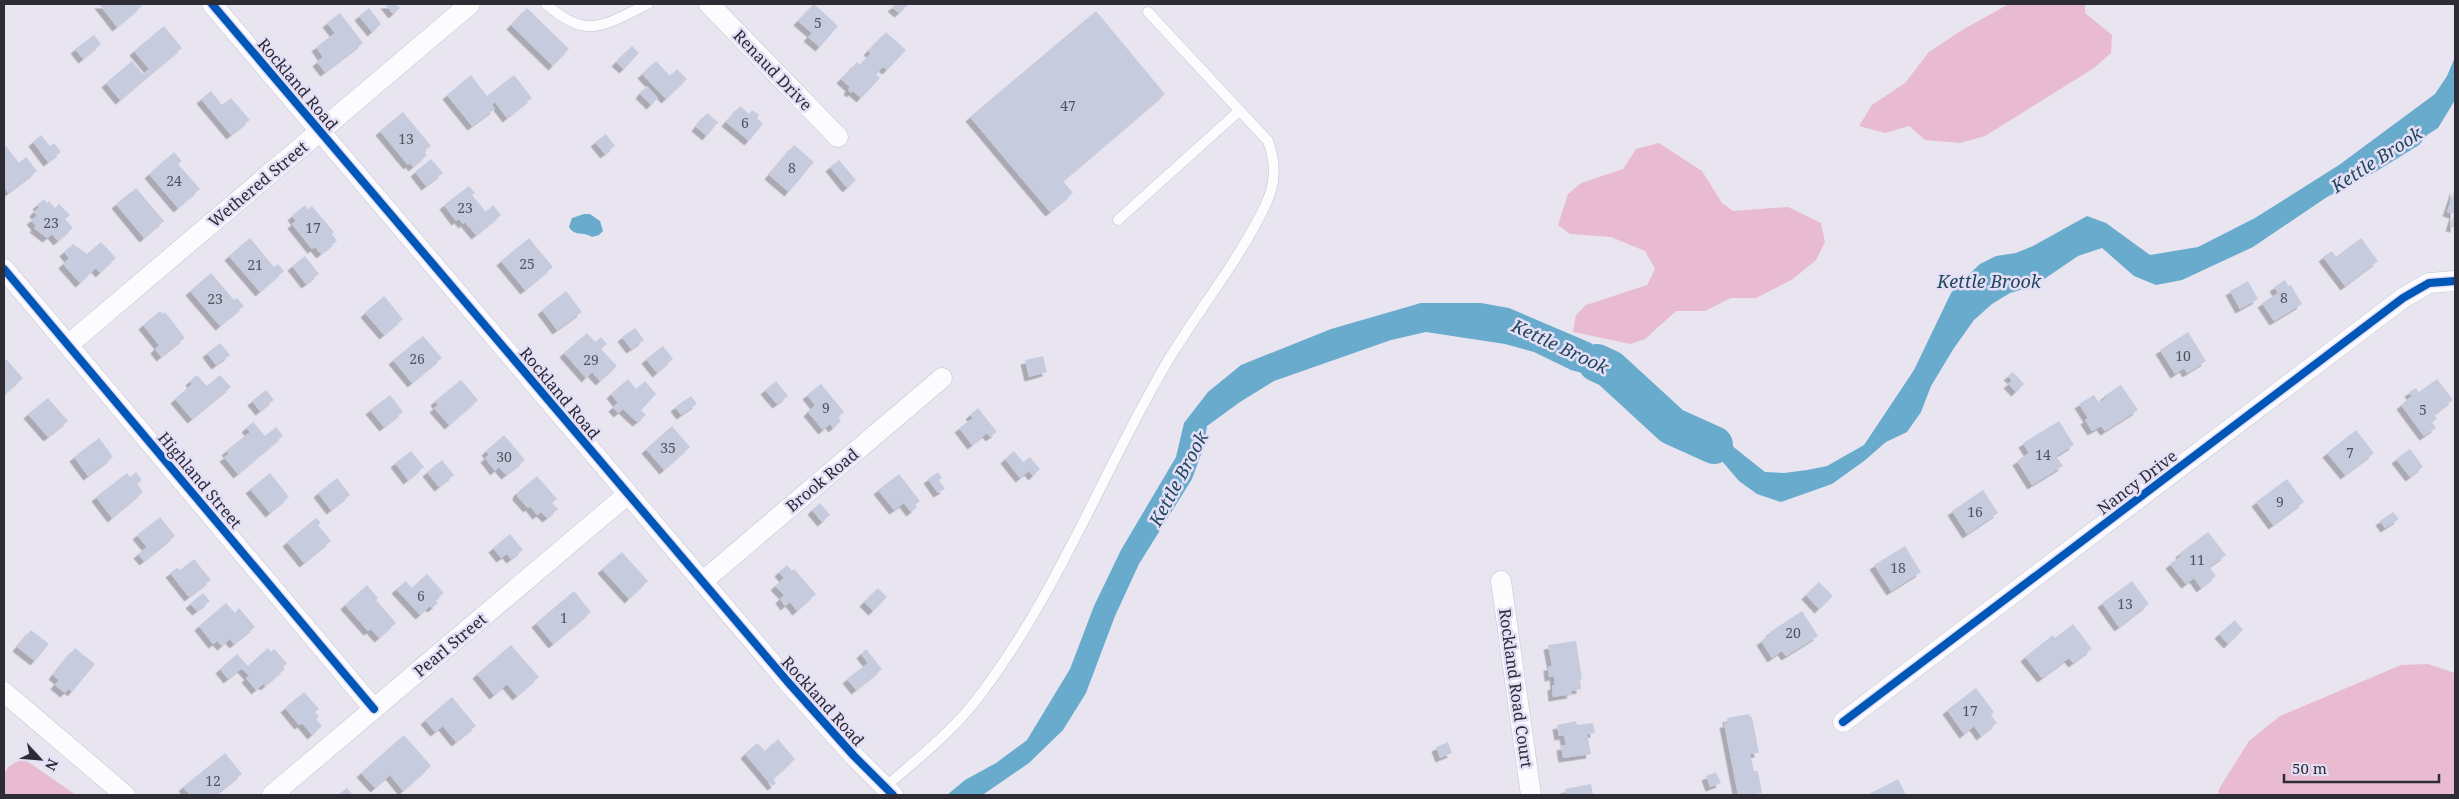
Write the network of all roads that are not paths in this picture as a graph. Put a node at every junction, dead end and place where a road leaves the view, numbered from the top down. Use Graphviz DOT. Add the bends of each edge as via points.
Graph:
graph roads {
  1 [pos="212,4"];
  2 [pos="470,4"];
  3 [pos="546,4"];
  4 [pos="648,4"];
  5 [pos="709,4"];
  6 [pos="1148,12"];
  7 [pos="1239,111"];
  8 [pos="320,131"];
  9 [pos="838,137"];
  10 [pos="1118,220"];
  11 [pos="4,269"];
  12 [pos="2455,281"];
  13 [pos="68,345"];
  14 [pos="942,378"];
  15 [pos="628,494"];
  16 [pos="1501,581"];
  17 [pos="702,582"];
  18 [pos="4,692"];
  19 [pos="374,709"];
  20 [pos="1843,722"];
  21 [pos="889,791"];
  22 [pos="125,795"];
  23 [pos="272,795"];
  24 [pos="1531,795"];
  1 -- 8 [label="street, Rockland Road"];
  2 -- 8 [label="street, Wethered Street"];
  3 -- 4 [label="lane" via="567,21 592,28"];
  5 -- 9 [label="street, Renaud Drive"];
  6 -- 7 [label="lane"];
  7 -- 10 [label="lane"];
  7 -- 21 [label="lane" via="1268,141 1274,157 1275,180 1266,204 1166,365 1070,552 1026,625 976,700"];
  8 -- 13 [label="street, Wethered Street"];
  8 -- 15 [label="street, Rockland Road"];
  11 -- 13 [label="street, Highland Street"];
  12 -- 20 [label="street, Nancy Drive" via="2429,283 2415,290"];
  13 -- 19 [label="street, Highland Street"];
  14 -- 17 [label="street, Brook Road"];
  15 -- 17 [label="street, Rockland Road"];
  15 -- 19 [label="street, Pearl Street"];
  16 -- 24 [label="street, Rockland Road Court"];
  17 -- 21 [label="street, Rockland Road" via="787,681"];
  18 -- 22 [label="street"];
  19 -- 23 [label="street, Pearl Street"];
}
